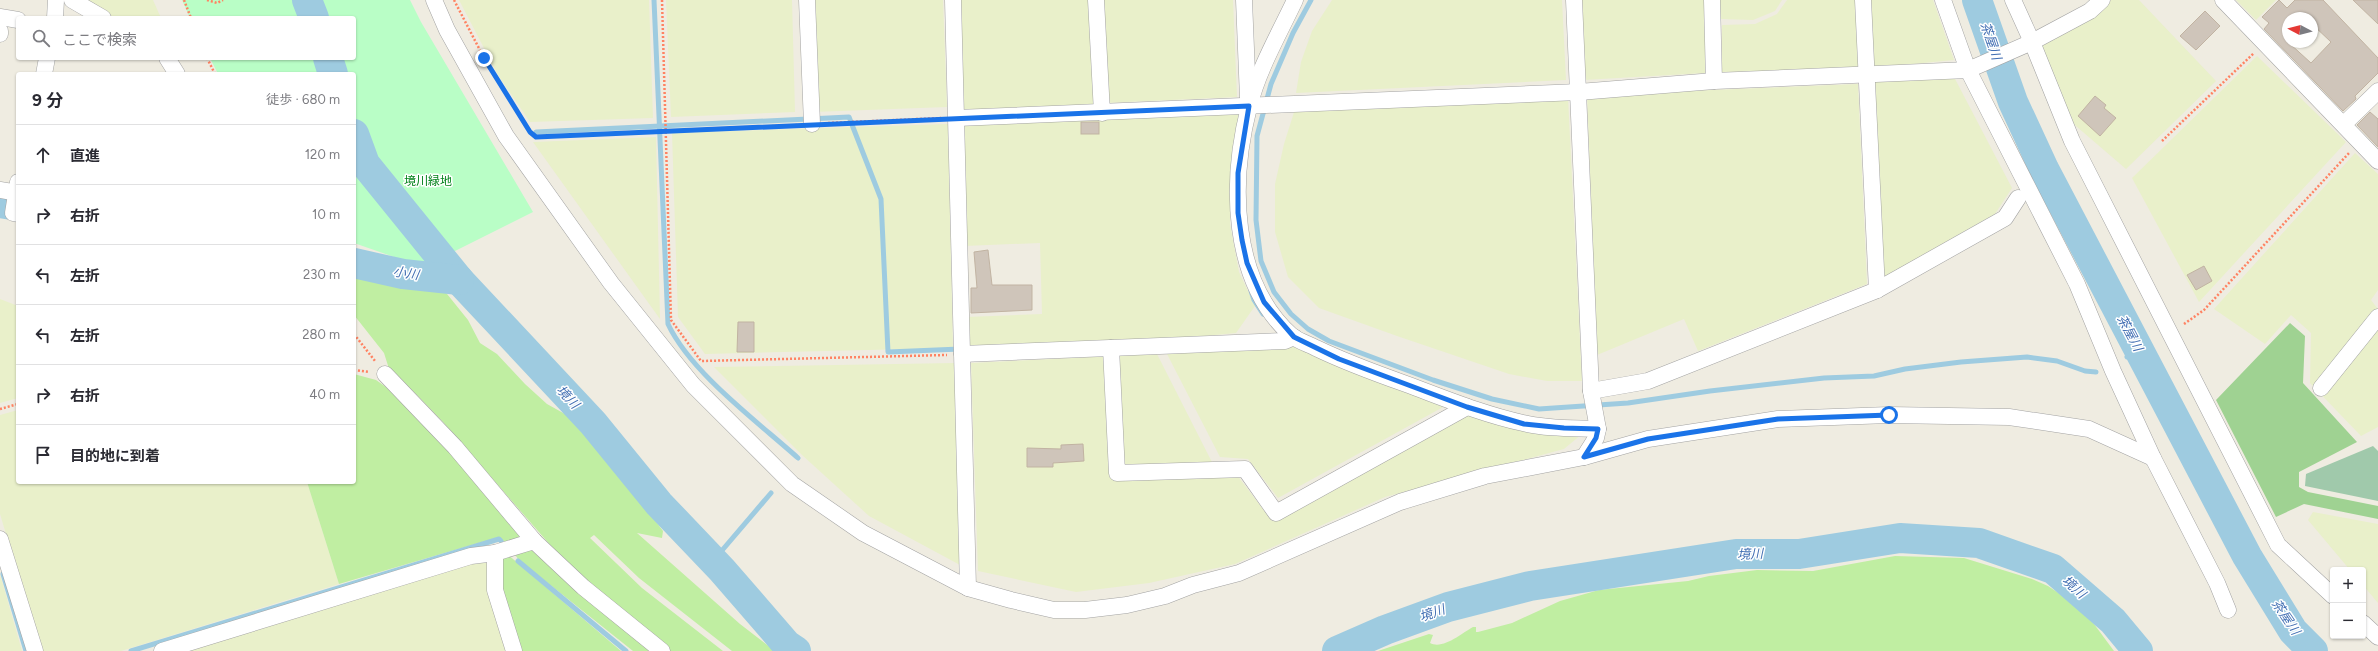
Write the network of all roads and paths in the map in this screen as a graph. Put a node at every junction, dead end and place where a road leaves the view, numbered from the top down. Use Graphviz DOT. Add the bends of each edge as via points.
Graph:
graph roads {
  1 [pos="56,0"];
  2 [pos="72,0"];
  3 [pos="184,0"];
  4 [pos="207,0"];
  5 [pos="223,0"];
  6 [pos="434,0"];
  7 [pos="454,0"];
  8 [pos="662,0"];
  9 [pos="807,0"];
  10 [pos="952,0"];
  11 [pos="1096,0"];
  12 [pos="1244,0"];
  13 [pos="1295,0"];
  14 [pos="1574,0"];
  15 [pos="1712,0"];
  16 [pos="1863,0"];
  17 [pos="1943,0"];
  18 [pos="2013,0"];
  19 [pos="2102,0"];
  20 [pos="2223,0"];
  21 [pos="55,16"];
  22 [pos="99,16"];
  23 [pos="189,16"];
  24 [pos="0,17"];
  25 [pos="16,20"];
  26 [pos="0,31"];
  27 [pos="0,34"];
  28 [pos="2265,42"];
  29 [pos="2028,44"];
  30 [pos="48,60"];
  31 [pos="167,60"];
  32 [pos="208,60"];
  33 [pos="1968,70"];
  34 [pos="44,72"];
  35 [pos="176,72"];
  36 [pos="214,72"];
  37 [pos="1867,76"];
  38 [pos="1714,81"];
  39 [pos="2378,91"];
  40 [pos="1579,92"];
  41 [pos="1249,106"];
  42 [pos="1102,112"];
  43 [pos="957,118"];
  44 [pos="812,124"];
  45 [pos="2344,124"];
  46 [pos="667,130"];
  47 [pos="2162,141"];
  48 [pos="2359,142"];
  49 [pos="2378,161"];
  50 [pos="13,189"];
  51 [pos="2018,198"];
  52 [pos="16,214"];
  53 [pos="1877,290"];
  54 [pos="2378,317"];
  55 [pos="2169,334"];
  56 [pos="356,337"];
  57 [pos="1294,337"];
  58 [pos="1111,348"];
  59 [pos="962,354"];
  60 [pos="385,374"];
  61 [pos="2321,388"];
  62 [pos="1592,391"];
  63 [pos="16,405"];
  64 [pos="1467,407"];
  65 [pos="0,409"];
  66 [pos="1598,429"];
  67 [pos="1584,457"];
  68 [pos="2153,458"];
  69 [pos="0,539"];
  70 [pos="534,541"];
  71 [pos="495,553"];
  72 [pos="968,588"];
  73 [pos="2330,593"];
  74 [pos="2228,610"];
  75 [pos="2366,626"];
  76 [pos="2378,637"];
  77 [pos="35,651"];
  78 [pos="162,651"];
  79 [pos="514,651"];
  80 [pos="662,651"];
  1 -- 21 [label="street"];
  2 -- 22 [label="street"];
  3 -- 23 [label="path"];
  4 -- 5 [label="path" via="216,3"];
  6 -- 72 [label="street" via="447,30 506,136 611,283 693,385 792,484 863,533"];
  7 -- 46 [label="path" via="484,58 530,132 536,137"];
  8 -- 46 [label="path"];
  9 -- 44 [label="street"];
  10 -- 43 [label="street"];
  11 -- 42 [label="street"];
  12 -- 41 [label="street"];
  13 -- 41 [label="street"];
  14 -- 40 [label="street"];
  15 -- 38 [label="street"];
  16 -- 37 [label="street"];
  17 -- 33 [label="street"];
  18 -- 29 [label="street"];
  19 -- 29 [label="street" via="2090,11"];
  20 -- 28 [label="street"];
  24 -- 25 [label="street"];
  26 -- 27 [label="street"];
  28 -- 45 [label="street"];
  28 -- 47 [label="path"];
  29 -- 33 [label="street"];
  29 -- 55 [label="street" via="2072,141"];
  30 -- 34 [label="street"];
  31 -- 35 [label="street"];
  32 -- 36 [label="path"];
  33 -- 37 [label="street"];
  33 -- 68 [label="street" via="2077,284"];
  37 -- 38 [label="street"];
  37 -- 53 [label="street"];
  38 -- 40 [label="street"];
  39 -- 45 [label="street"];
  40 -- 41 [label="street"];
  40 -- 62 [label="street"];
  41 -- 42 [label="street"];
  41 -- 57 [label="street" via="1238,173 1238,213 1242,240 1247,263 1264,302"];
  42 -- 43 [label="street"];
  43 -- 44 [label="path"];
  43 -- 59 [label="street"];
  44 -- 46 [label="path"];
  45 -- 48 [label="street"];
  46 -- 59 [label="path" via="671,320 701,362"];
  48 -- 49 [label="street"];
  48 -- 55 [label="path" via="2204,310"];
  50 -- 52 [label="street" via="13,213"];
  51 -- 53 [label="street" via="2005,218"];
  53 -- 62 [label="street" via="1648,381"];
  54 -- 61 [label="street"];
  55 -- 73 [label="street" via="2278,545"];
  56 -- 60 [label="path"];
  57 -- 58 [label="street" via="1285,340"];
  57 -- 64 [label="street" via="1339,359"];
  58 -- 59 [label="street"];
  58 -- 64 [label="street" via="1117,473 1245,469 1276,513"];
  59 -- 72 [label="street"];
  60 -- 70 [label="street" via="455,447"];
  62 -- 66 [label="street"];
  63 -- 65 [label="path"];
  64 -- 66 [label="street" via="1524,424"];
  66 -- 67 [label="street" via="1596,438"];
  67 -- 68 [label="street" via="1648,439 1778,419 1889,415 2009,417 2082,428 2110,437"];
  67 -- 72 [label="street" via="1485,476 1400,502 1239,573 1127,605 1085,610 1054,610"];
  68 -- 74 [label="street"];
  69 -- 77 [label="street"];
  70 -- 71 [label="street"];
  70 -- 80 [label="street" via="584,587"];
  71 -- 78 [label="street" via="471,556"];
  71 -- 79 [label="street" via="495,590"];
  75 -- 76 [label="street"];
}
